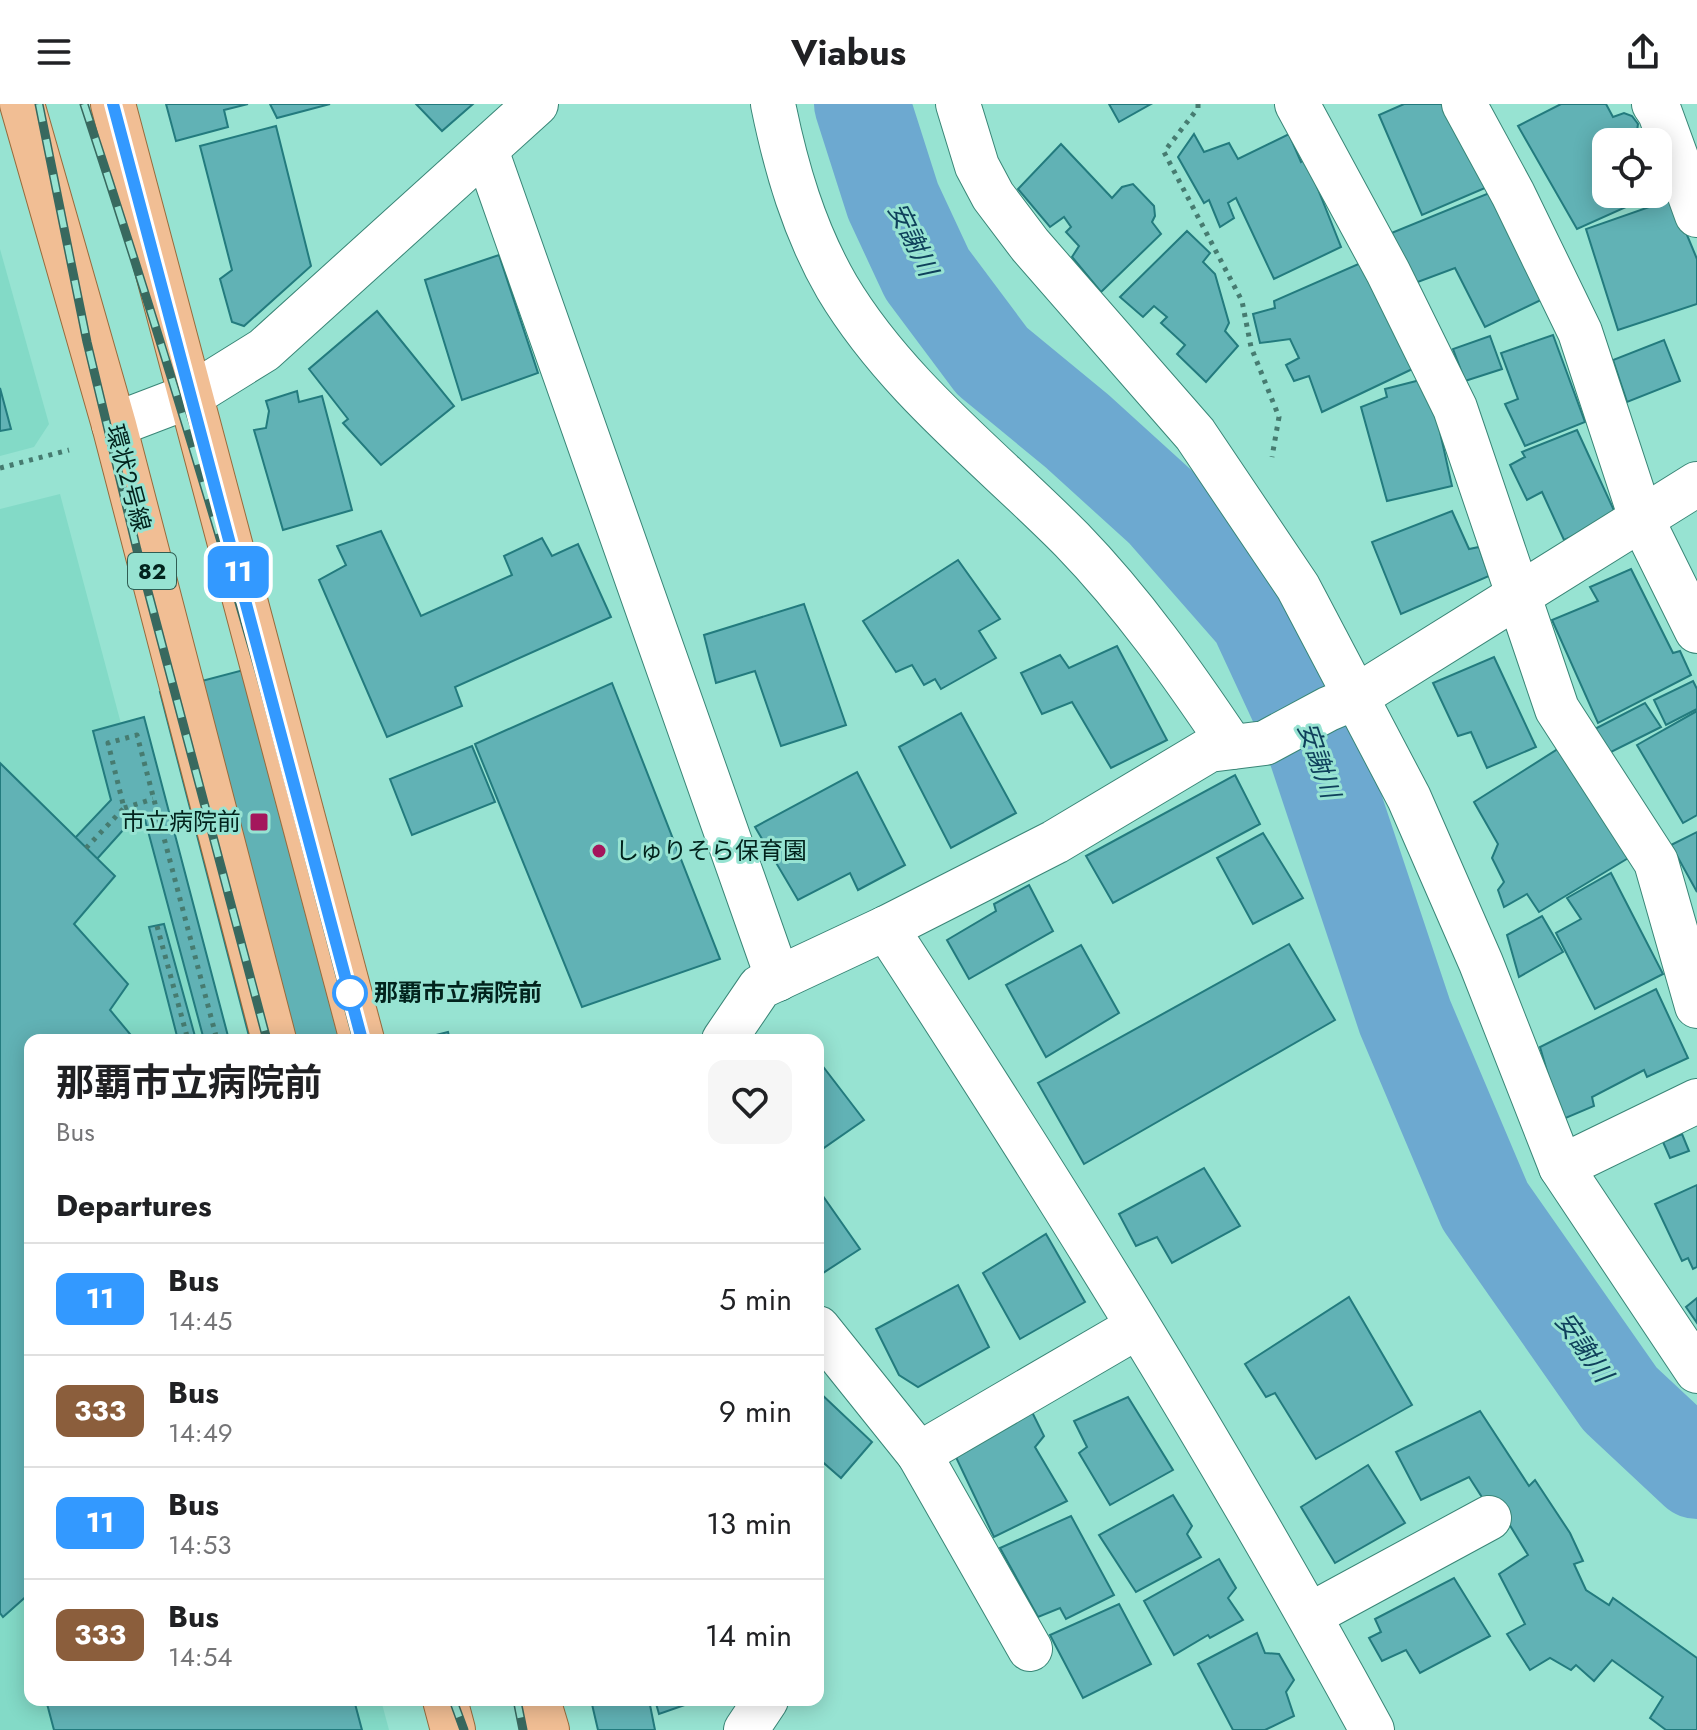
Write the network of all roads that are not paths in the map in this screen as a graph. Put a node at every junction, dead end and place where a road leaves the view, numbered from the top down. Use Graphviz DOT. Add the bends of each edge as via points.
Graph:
graph roads {
  1 [pos="22,104"];
  2 [pos="113,104"];
  3 [pos="536,104"];
  4 [pos="773,104"];
  5 [pos="958,104"];
  6 [pos="1297,104"];
  7 [pos="1464,104"];
  8 [pos="1654,104"];
  9 [pos="486,150"];
  10 [pos="1697,215"];
  11 [pos="190,396"];
  12 [pos="115,431"];
  13 [pos="1697,484"];
  14 [pos="1641,518"];
  15 [pos="1519,595"];
  16 [pos="1697,631"];
  17 [pos="1341,703"];
  18 [pos="1249,745"];
  19 [pos="886,928"];
  20 [pos="778,979"];
  21 [pos="1697,1006"];
  22 [pos="272,1034"];
  23 [pos="360,1034"];
  24 [pos="728,1034"];
  25 [pos="1697,1101"];
  26 [pos="1561,1167"];
  27 [pos="1137,1327"];
  28 [pos="824,1335"];
  29 [pos="1697,1371"];
  30 [pos="919,1454"];
  31 [pos="1489,1518"];
  32 [pos="1310,1615"];
  33 [pos="1030,1649"];
  34 [pos="447,1706"];
  35 [pos="540,1706"];
  36 [pos="762,1706"];
  37 [pos="453,1730"];
  38 [pos="547,1730"];
  39 [pos="746,1730"];
  40 [pos="1372,1730"];
  1 -- 12 [label="main road, 環状2号線 / 82"];
  2 -- 11 [label="main road"];
  3 -- 9 [label="street"];
  4 -- 18 [label="street" via="806,225 837,287 874,340 1074,542"];
  5 -- 17 [label="street" via="977,166 993,196 1195,434 1298,587"];
  6 -- 15 [label="street" via="1455,408"];
  7 -- 14 [label="street" via="1580,332"];
  8 -- 10 [label="street"];
  9 -- 11 [label="street" via="264,350"];
  9 -- 20 [label="street"];
  11 -- 12 [label="street"];
  11 -- 23 [label="main road"];
  12 -- 22 [label="main road, 環状2号線 / 82"];
  13 -- 14 [label="street"];
  14 -- 15 [label="street"];
  14 -- 16 [label="street"];
  15 -- 17 [label="street"];
  15 -- 21 [label="street" via="1557,709 1656,862"];
  17 -- 18 [label="street"];
  17 -- 26 [label="street" via="1409,798"];
  18 -- 19 [label="street" via="1209,750 1055,842"];
  19 -- 20 [label="street"];
  19 -- 27 [label="street" via="1023,1138"];
  20 -- 24 [label="street" via="760,987"];
  25 -- 26 [label="street"];
  26 -- 29 [label="street"];
  27 -- 30 [label="street"];
  27 -- 32 [label="street"];
  28 -- 30 [label="street"];
  30 -- 33 [label="street"];
  31 -- 32 [label="street"];
  32 -- 40 [label="street"];
  34 -- 37 [label="main road"];
  35 -- 38 [label="main road"];
  36 -- 39 [label="street"];
}
